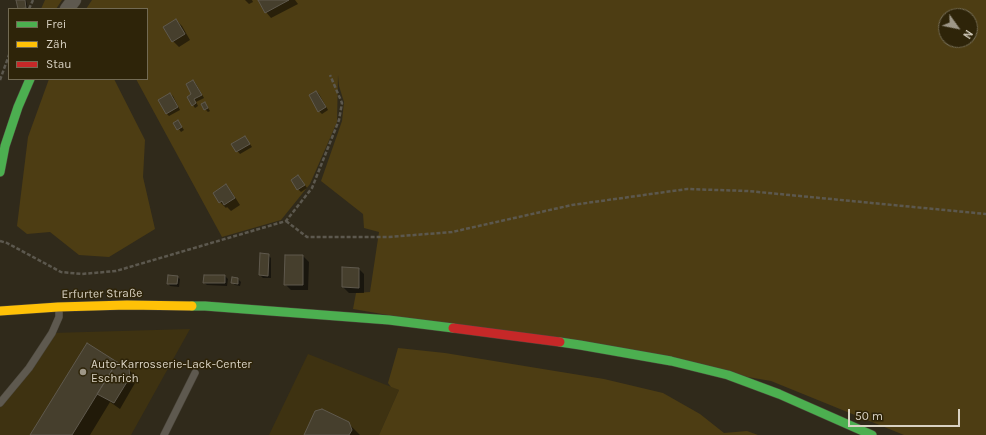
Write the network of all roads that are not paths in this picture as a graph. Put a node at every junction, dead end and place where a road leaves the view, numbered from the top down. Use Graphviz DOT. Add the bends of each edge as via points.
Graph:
graph roads {
  1 [pos="74,0"];
  2 [pos="68,8"];
  3 [pos="30,80"];
  4 [pos="0,172"];
  5 [pos="58,307"];
  6 [pos="0,311"];
  7 [pos="195,373"];
  8 [pos="0,403"];
  9 [pos="164,435"];
  10 [pos="871,435"];
  1 -- 2 [label="street"];
  3 -- 4 [label="main road" via="5,146"];
  5 -- 6 [label="main road, Erfurter Straße"];
  5 -- 8 [label="lane" via="59,316 52,333 29,368"];
  5 -- 10 [label="main road, Erfurter Straße" via="205,306 389,320 580,345 671,361 728,375 779,394"];
  7 -- 9 [label="lane"];
}
